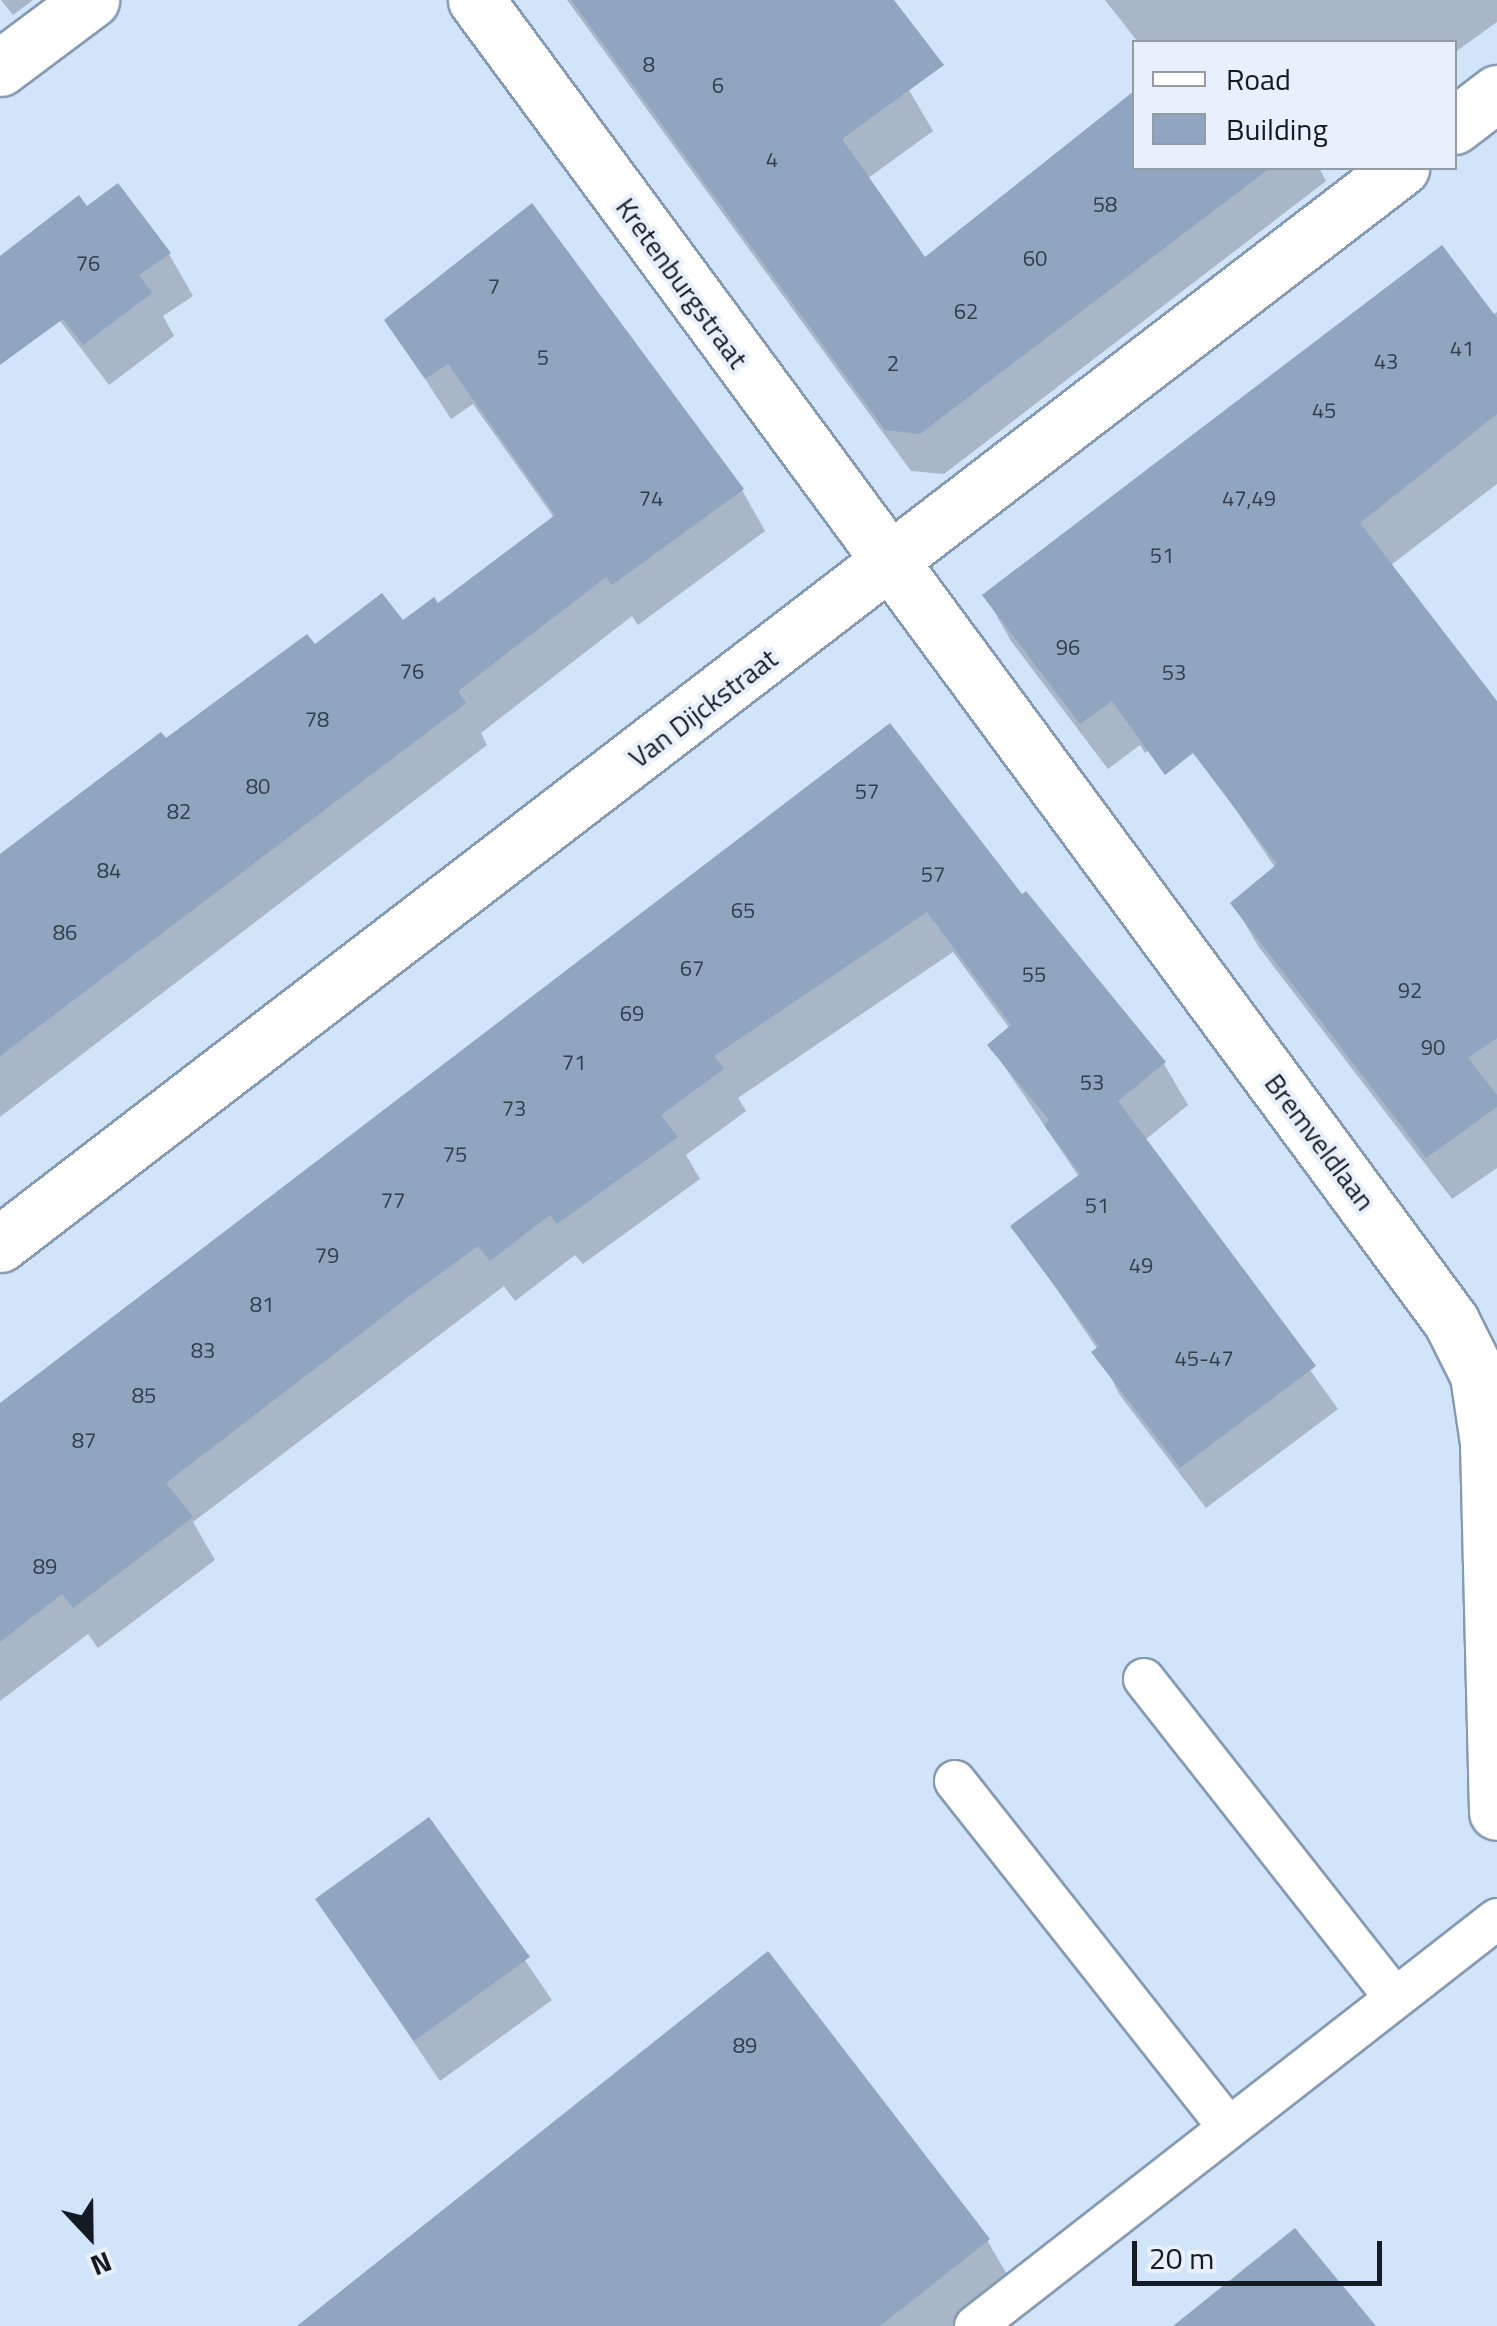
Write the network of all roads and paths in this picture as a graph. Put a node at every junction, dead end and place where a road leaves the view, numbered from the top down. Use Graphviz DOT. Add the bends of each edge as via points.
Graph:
graph roads {
  1 [pos="91,0"];
  2 [pos="476,0"];
  3 [pos="0,68"];
  4 [pos="1497,93"];
  5 [pos="1457,124"];
  6 [pos="1399,170"];
  7 [pos="889,566"];
  8 [pos="0,1244"];
  9 [pos="1144,1679"];
  10 [pos="955,1781"];
  11 [pos="1497,1812"];
  12 [pos="1497,1918"];
  13 [pos="1393,1995"];
  14 [pos="1228,2126"];
  15 [pos="975,2326"];
  1 -- 3 [label="street"];
  2 -- 7 [label="street, Kretenburgstraat"];
  4 -- 5 [label="street"];
  6 -- 7 [label="street, Van Dijckstraat"];
  7 -- 8 [label="street, Van Dijckstraat"];
  7 -- 11 [label="street, Bremveldlaan" via="1411,1264 1469,1357 1488,1443"];
  9 -- 13 [label="lane"];
  10 -- 14 [label="lane"];
  12 -- 13 [label="lane"];
  13 -- 14 [label="lane"];
  14 -- 15 [label="lane"];
}
